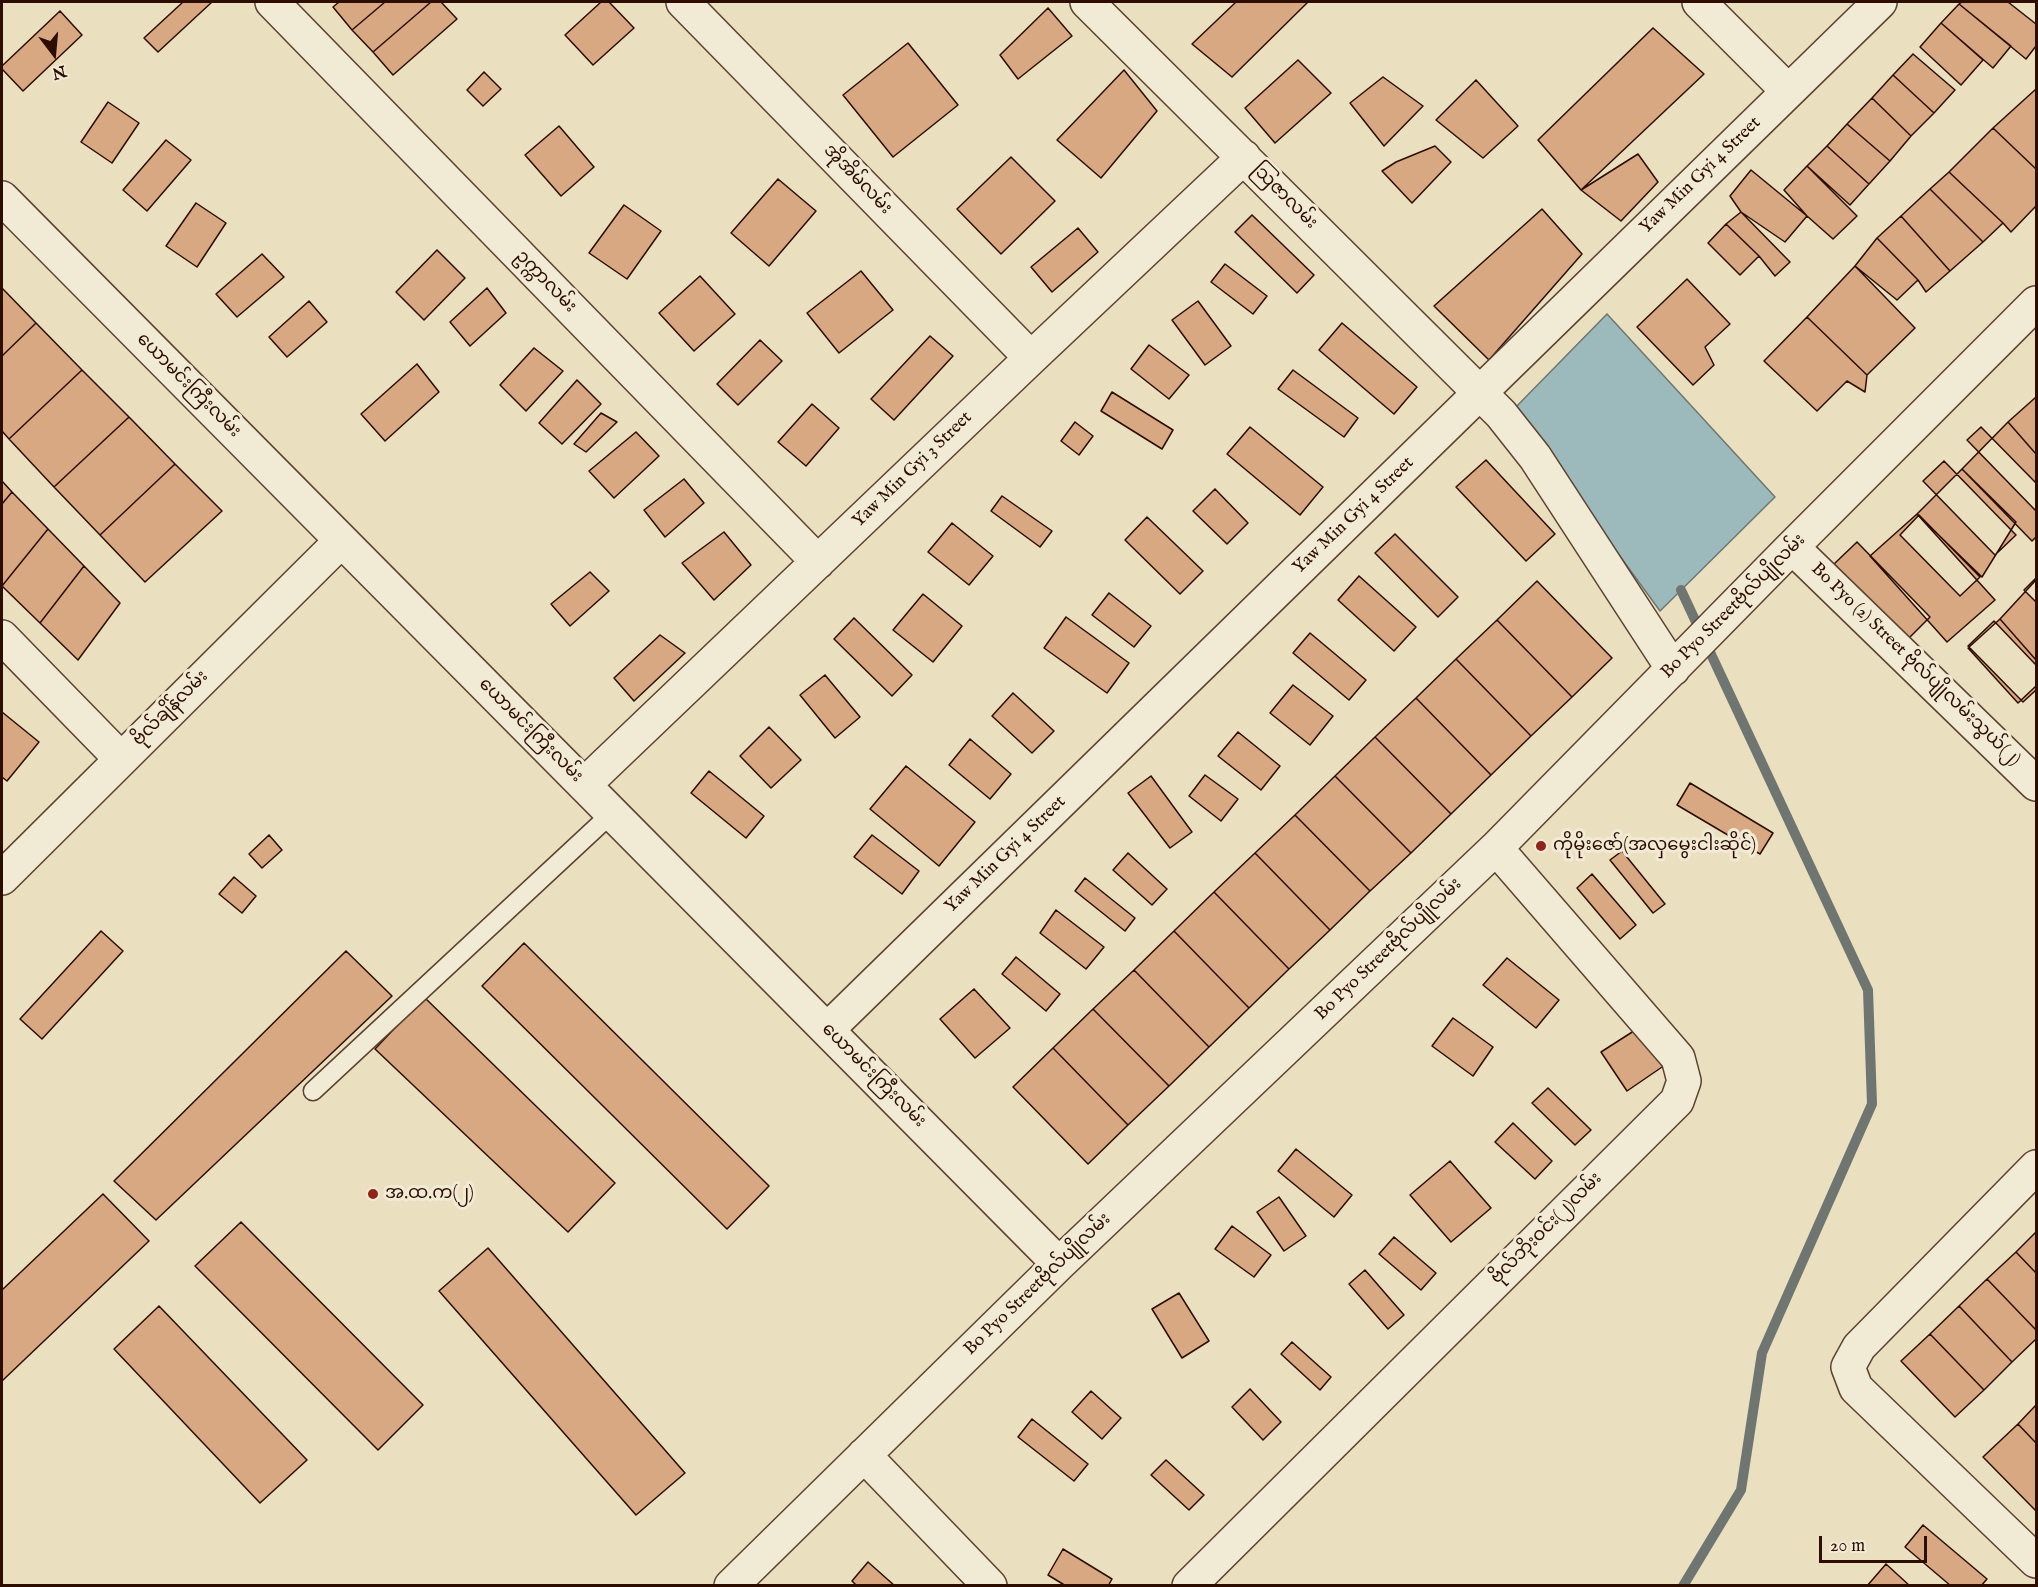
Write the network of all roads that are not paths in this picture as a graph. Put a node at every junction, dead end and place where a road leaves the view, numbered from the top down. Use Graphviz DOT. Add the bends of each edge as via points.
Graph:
graph roads {
  1 [pos="272,2"];
  2 [pos="683,2"];
  3 [pos="1087,2"];
  4 [pos="1698,2"];
  5 [pos="1880,2"];
  6 [pos="1788,92"];
  7 [pos="1244,157"];
  8 [pos="2,198"];
  9 [pos="2037,303"];
  10 [pos="1030,358"];
  11 [pos="1481,392"];
  12 [pos="341,541"];
  13 [pos="1792,548"];
  14 [pos="818,562"];
  15 [pos="2,637"];
  16 [pos="1673,669"];
  17 [pos="121,759"];
  18 [pos="2031,768"];
  19 [pos="584,785"];
  20 [pos="612,813"];
  21 [pos="1496,848"];
  22 [pos="2,878"];
  23 [pos="827,1030"];
  24 [pos="313,1091"];
  25 [pos="2037,1167"];
  26 [pos="1059,1264"];
  27 [pos="864,1455"];
  28 [pos="2037,1561"];
  29 [pos="732,1586"];
  30 [pos="990,1586"];
  31 [pos="1189,1586"];
  1 -- 14 [label="street, ဥက္ကာလမ်း"];
  2 -- 10 [label="street, အိုအိမ်လမ်း"];
  3 -- 7 [label="street, သြဇာလမ်း"];
  4 -- 6 [label="street"];
  5 -- 6 [label="street, Yaw Min Gyi 4 Street"];
  6 -- 11 [label="street, Yaw Min Gyi 4 Street"];
  7 -- 10 [label="street, Yaw Min Gyi 3 Street"];
  7 -- 11 [label="street, သြဇာလမ်း"];
  8 -- 12 [label="street, ယောမင်းကြီးလမ်း"];
  9 -- 13 [label="street, Bo Pyo Streetဗိုလ်ပျိုလမ်း"];
  10 -- 14 [label="street, Yaw Min Gyi 3 Street"];
  11 -- 16 [label="street, သြဇာလမ်း" via="1530,451"];
  11 -- 23 [label="street, Yaw Min Gyi 4 Street"];
  12 -- 17 [label="street, ဗိုလ်ချိန်လမ်း"];
  12 -- 19 [label="street, ယောမင်းကြီးလမ်း"];
  13 -- 16 [label="street, Bo Pyo Streetဗိုလ်ပျိုလမ်း"];
  13 -- 18 [label="street, Bo Pyo (2) Street ဗိုလ်ပျိုလမ်းသွယ်(၂)"];
  14 -- 19 [label="street, Yaw Min Gyi 3 Street"];
  15 -- 17 [label="street"];
  16 -- 21 [label="street, Bo Pyo Streetဗိုလ်ပျိုလမ်း"];
  17 -- 22 [label="street, ဗိုလ်ချိန်လမ်း"];
  19 -- 20 [label="street, ယောမင်းကြီးလမ်း"];
  20 -- 23 [label="street, ယောမင်းကြီးလမ်း"];
  20 -- 24 [label="lane"];
  21 -- 26 [label="street, Bo Pyo Streetဗိုလ်ပျိုလမ်း"];
  21 -- 31 [label="street, ဗိုလ်ဘိုးဝင်း(၂)လမ်း" via="1677,1058 1684,1080 1677,1101"];
  23 -- 26 [label="street, ယောမင်းကြီးလမ်း"];
  25 -- 28 [label="street" via="1859,1347 1848,1367 1856,1388"];
  26 -- 27 [label="street, Bo Pyo Streetဗိုလ်ပျိုလမ်း"];
  27 -- 29 [label="street, Bo Pyo Streetဗိုလ်ပျိုလမ်း"];
  27 -- 30 [label="street"];
}
